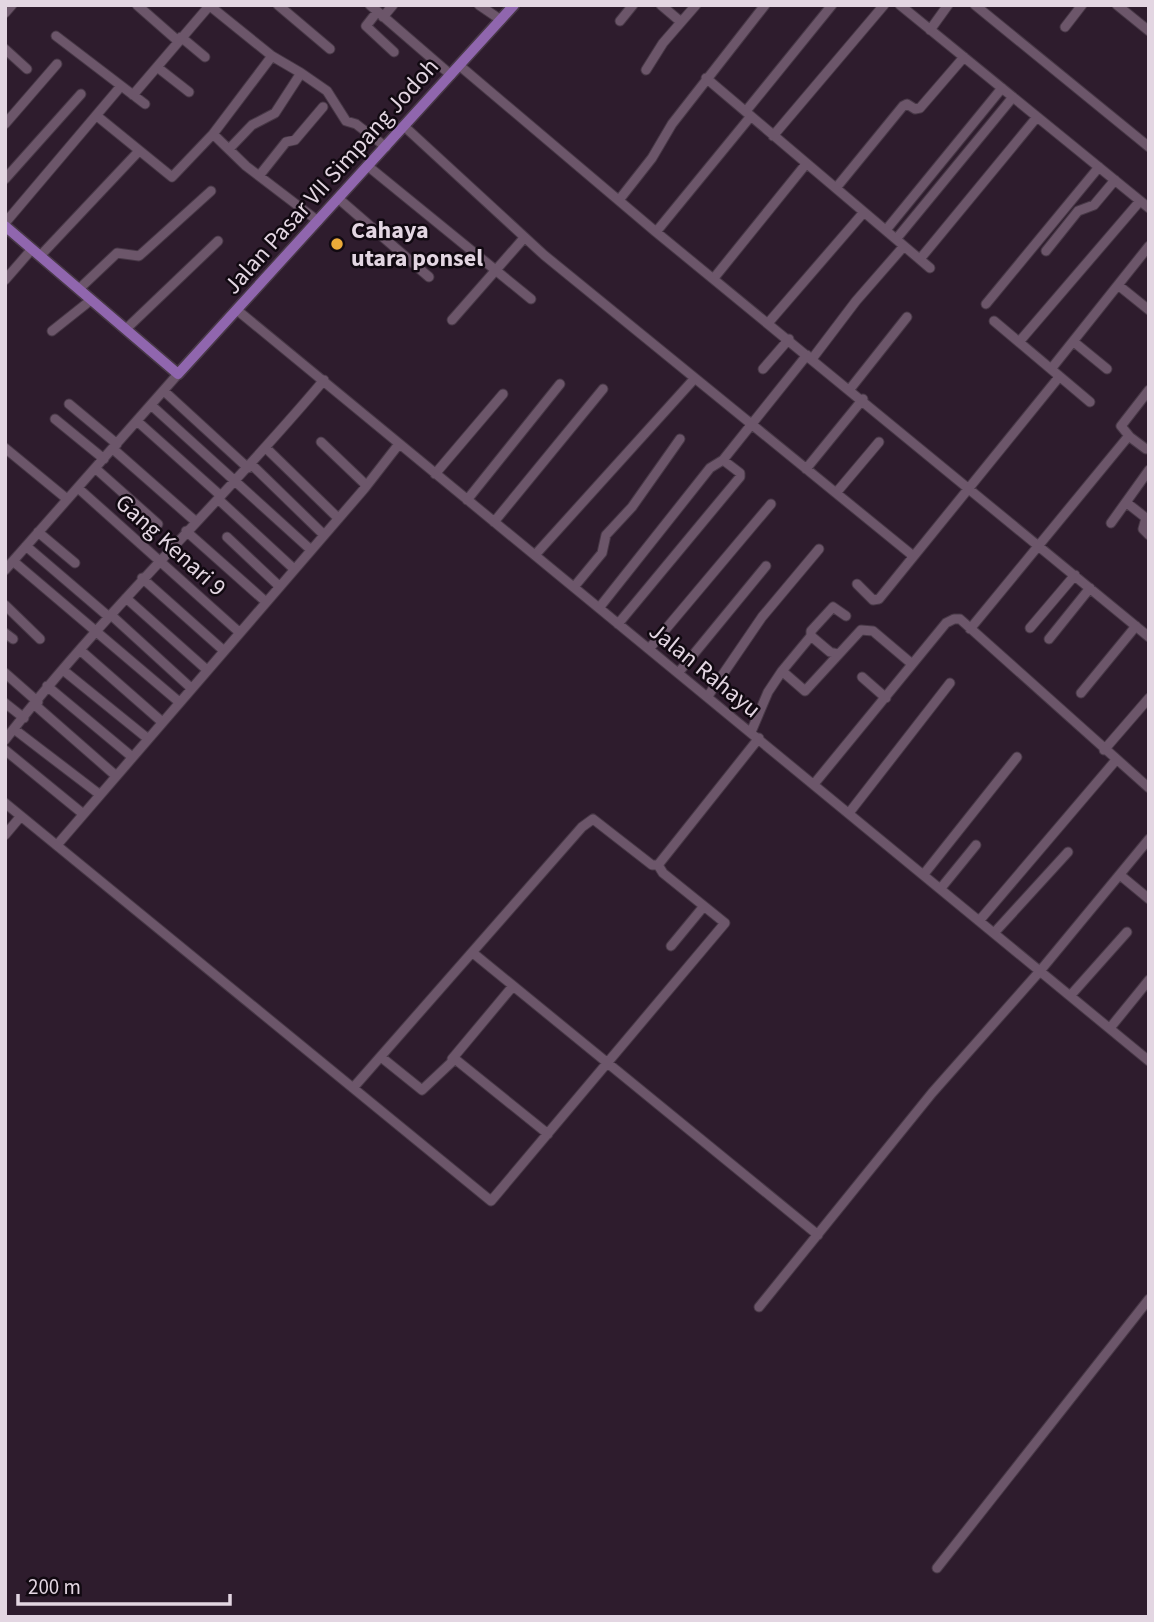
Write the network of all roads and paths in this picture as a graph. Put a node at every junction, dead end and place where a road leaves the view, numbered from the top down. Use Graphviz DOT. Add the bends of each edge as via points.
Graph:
graph roads {
  1 [pos="12,5"];
  2 [pos="137,5"];
  3 [pos="210,5"];
  4 [pos="278,5"];
  5 [pos="393,5"];
  6 [pos="479,5"];
  7 [pos="514,5"];
  8 [pos="633,5"];
  9 [pos="661,5"];
  10 [pos="696,5"];
  11 [pos="765,5"];
  12 [pos="832,5"];
  13 [pos="884,5"];
  14 [pos="900,5"];
  15 [pos="948,5"];
  16 [pos="975,5"];
  17 [pos="1082,5"];
  18 [pos="1117,5"];
  19 [pos="377,11"];
  20 [pos="5,13"];
  21 [pos="501,20"];
  22 [pos="620,20"];
  23 [pos="681,22"];
  24 [pos="1065,27"];
  25 [pos="930,30"];
  26 [pos="1149,31"];
  27 [pos="56,36"];
  28 [pos="180,39"];
  29 [pos="5,49"];
  30 [pos="330,49"];
  31 [pos="394,52"];
  32 [pos="272,56"];
  33 [pos="205,57"];
  34 [pos="964,57"];
  35 [pos="57,64"];
  36 [pos="157,66"];
  37 [pos="460,66"];
  38 [pos="27,69"];
  39 [pos="646,71"];
  40 [pos="301,74"];
  41 [pos="451,75"];
  42 [pos="706,78"];
  43 [pos="121,86"];
  44 [pos="1002,88"];
  45 [pos="189,92"];
  46 [pos="81,94"];
  47 [pos="134,95"];
  48 [pos="1013,97"];
  49 [pos="145,104"];
  50 [pos="328,105"];
  51 [pos="749,114"];
  52 [pos="97,116"];
  53 [pos="1037,117"];
  54 [pos="5,124"];
  55 [pos="405,127"];
  56 [pos="213,134"];
  57 [pos="773,136"];
  58 [pos="386,147"];
  59 [pos="1149,147"];
  60 [pos="229,149"];
  61 [pos="138,152"];
  62 [pos="806,164"];
  63 [pos="369,167"];
  64 [pos="1099,167"];
  65 [pos="258,176"];
  66 [pos="5,179"];
  67 [pos="1115,180"];
  68 [pos="836,188"];
  69 [pos="211,191"];
  70 [pos="339,199"];
  71 [pos="619,200"];
  72 [pos="1140,201"];
  73 [pos="1149,208"];
  74 [pos="864,212"];
  75 [pos="318,221"];
  76 [pos="5,225"];
  77 [pos="886,230"];
  78 [pos="656,232"];
  79 [pos="524,238"];
  80 [pos="897,238"];
  81 [pos="218,241"];
  82 [pos="904,246"];
  83 [pos="1149,246"];
  84 [pos="1046,251"];
  85 [pos="36,252"];
  86 [pos="920,259"];
  87 [pos="930,268"];
  88 [pos="495,270"];
  89 [pos="429,277"];
  90 [pos="714,278"];
  91 [pos="5,280"];
  92 [pos="1118,285"];
  93 [pos="79,289"];
  94 [pos="531,299"];
  95 [pos="92,300"];
  96 [pos="986,304"];
  97 [pos="237,310"];
  98 [pos="1149,310"];
  99 [pos="907,317"];
  100 [pos="452,320"];
  101 [pos="994,321"];
  102 [pos="769,322"];
  103 [pos="125,329"];
  104 [pos="52,331"];
  105 [pos="789,339"];
  106 [pos="1074,341"];
  107 [pos="1019,342"];
  108 [pos="809,357"];
  109 [pos="764,369"];
  110 [pos="1107,369"];
  111 [pos="1055,373"];
  112 [pos="178,374"];
  113 [pos="695,378"];
  114 [pos="324,380"];
  115 [pos="560,384"];
  116 [pos="603,389"];
  117 [pos="850,389"];
  118 [pos="1149,390"];
  119 [pos="164,391"];
  120 [pos="503,394"];
  121 [pos="863,399"];
  122 [pos="1090,402"];
  123 [pos="69,404"];
  124 [pos="151,405"];
  125 [pos="55,419"];
  126 [pos="137,421"];
  127 [pos="751,426"];
  128 [pos="1130,437"];
  129 [pos="680,439"];
  130 [pos="321,442"];
  131 [pos="878,442"];
  132 [pos="399,444"];
  133 [pos="115,446"];
  134 [pos="5,448"];
  135 [pos="266,449"];
  136 [pos="1146,449"];
  137 [pos="104,459"];
  138 [pos="723,460"];
  139 [pos="249,466"];
  140 [pos="95,468"];
  141 [pos="806,468"];
  142 [pos="1149,470"];
  143 [pos="435,474"];
  144 [pos="234,482"];
  145 [pos="366,485"];
  146 [pos="968,486"];
  147 [pos="78,488"];
  148 [pos="836,493"];
  149 [pos="220,497"];
  150 [pos="67,499"];
  151 [pos="467,500"];
  152 [pos="1127,503"];
  153 [pos="771,504"];
  154 [pos="338,518"];
  155 [pos="195,521"];
  156 [pos="494,522"];
  157 [pos="1111,523"];
  158 [pos="158,524"];
  159 [pos="187,531"];
  160 [pos="38,532"];
  161 [pos="1149,534"];
  162 [pos="324,535"];
  163 [pos="227,537"];
  164 [pos="1040,545"];
  165 [pos="26,546"];
  166 [pos="311,550"];
  167 [pos="819,550"];
  168 [pos="534,555"];
  169 [pos="912,555"];
  170 [pos="159,559"];
  171 [pos="13,561"];
  172 [pos="75,563"];
  173 [pos="766,566"];
  174 [pos="294,569"];
  175 [pos="5,570"];
  176 [pos="1074,575"];
  177 [pos="142,578"];
  178 [pos="856,584"];
  179 [pos="279,586"];
  180 [pos="574,587"];
  181 [pos="1090,588"];
  182 [pos="126,598"];
  183 [pos="266,602"];
  184 [pos="5,605"];
  185 [pos="599,608"];
  186 [pos="110,616"];
  187 [pos="846,616"];
  188 [pos="618,624"];
  189 [pos="1136,626"];
  190 [pos="1030,628"];
  191 [pos="970,629"];
  192 [pos="96,632"];
  193 [pos="239,632"];
  194 [pos="811,636"];
  195 [pos="1149,637"];
  196 [pos="40,639"];
  197 [pos="1049,639"];
  198 [pos="649,649"];
  199 [pos="80,650"];
  200 [pos="223,650"];
  201 [pos="834,655"];
  202 [pos="912,664"];
  203 [pos="63,670"];
  204 [pos="207,670"];
  205 [pos="782,671"];
  206 [pos="678,672"];
  207 [pos="5,673"];
  208 [pos="862,677"];
  209 [pos="950,683"];
  210 [pos="47,686"];
  211 [pos="191,688"];
  212 [pos="1081,693"];
  213 [pos="708,696"];
  214 [pos="886,698"];
  215 [pos="1149,698"];
  216 [pos="178,701"];
  217 [pos="5,703"];
  218 [pos="36,704"];
  219 [pos="24,718"];
  220 [pos="161,721"];
  221 [pos="14,729"];
  222 [pos="755,735"];
  223 [pos="147,738"];
  224 [pos="5,740"];
  225 [pos="5,750"];
  226 [pos="1104,750"];
  227 [pos="131,756"];
  228 [pos="1017,757"];
  229 [pos="1116,760"];
  230 [pos="115,775"];
  231 [pos="814,784"];
  232 [pos="1149,788"];
  233 [pos="99,794"];
  234 [pos="5,803"];
  235 [pos="82,813"];
  236 [pos="849,813"];
  237 [pos="21,816"];
  238 [pos="5,835"];
  239 [pos="1149,839"];
  240 [pos="57,845"];
  241 [pos="976,845"];
  242 [pos="1068,852"];
  243 [pos="658,865"];
  244 [pos="924,874"];
  245 [pos="1120,875"];
  246 [pos="941,888"];
  247 [pos="1149,899"];
  248 [pos="704,906"];
  249 [pos="979,920"];
  250 [pos="994,933"];
  251 [pos="1127,933"];
  252 [pos="671,946"];
  253 [pos="473,953"];
  254 [pos="1040,971"];
  255 [pos="1149,980"];
  256 [pos="513,986"];
  257 [pos="1070,996"];
  258 [pos="1110,1028"];
  259 [pos="1149,1044"];
  260 [pos="380,1057"];
  261 [pos="1145,1058"];
  262 [pos="452,1059"];
  263 [pos="606,1063"];
  264 [pos="353,1088"];
  265 [pos="548,1134"];
  266 [pos="818,1235"];
  267 [pos="1149,1299"];
  268 [pos="760,1307"];
  269 [pos="937,1568"];
  1 -- 20 [label="street"];
  2 -- 28 [label="street"];
  3 -- 28 [label="street"];
  3 -- 32 [label="street"];
  4 -- 30 [label="street"];
  5 -- 19 [label="street"];
  6 -- 21 [label="street"];
  7 -- 21 [label="main road, Jalan Pasar VII Simpang Jodoh"];
  8 -- 22 [label="street"];
  9 -- 23 [label="street"];
  10 -- 23 [label="street"];
  11 -- 42 [label="street"];
  12 -- 51 [label="street"];
  13 -- 57 [label="street"];
  14 -- 25 [label="street"];
  15 -- 25 [label="street"];
  16 -- 59 [label="street"];
  17 -- 24 [label="street"];
  18 -- 26 [label="street"];
  19 -- 31 [label="street" via="366,26"];
  19 -- 41 [label="street"];
  21 -- 37 [label="main road, Jalan Pasar VII Simpang Jodoh"];
  23 -- 39 [label="street"];
  25 -- 34 [label="street"];
  27 -- 43 [label="street"];
  28 -- 33 [label="street"];
  28 -- 36 [label="street"];
  29 -- 38 [label="street"];
  32 -- 40 [label="street"];
  32 -- 56 [label="street"];
  34 -- 44 [label="street"];
  34 -- 68 [label="street" via="920,108 903,106"];
  35 -- 54 [label="street"];
  36 -- 45 [label="street"];
  36 -- 47 [label="street"];
  37 -- 41 [label="main road, Jalan Pasar VII Simpang Jodoh"];
  37 -- 71 [label="street"];
  40 -- 50 [label="street" via="327,91"];
  40 -- 60 [label="street" via="275,113 252,125"];
  41 -- 55 [label="main road, Jalan Pasar VII Simpang Jodoh"];
  42 -- 51 [label="street"];
  42 -- 71 [label="street"];
  43 -- 47 [label="street"];
  43 -- 52 [label="street"];
  44 -- 48 [label="street"];
  44 -- 77 [label="street"];
  46 -- 66 [label="street"];
  47 -- 49 [label="street"];
  48 -- 53 [label="street"];
  48 -- 80 [label="street"];
  50 -- 58 [label="street"];
  50 -- 65 [label="street" via="295,140 286,142"];
  51 -- 57 [label="street"];
  51 -- 78 [label="street"];
  52 -- 61 [label="street"];
  52 -- 76 [label="street"];
  53 -- 64 [label="street"];
  53 -- 86 [label="street"];
  55 -- 58 [label="main road, Jalan Pasar VII Simpang Jodoh"];
  55 -- 79 [label="street"];
  56 -- 60 [label="street"];
  56 -- 61 [label="street" via="172,177"];
  57 -- 62 [label="street"];
  58 -- 63 [label="main road, Jalan Pasar VII Simpang Jodoh"];
  60 -- 65 [label="street"];
  61 -- 85 [label="street"];
  62 -- 68 [label="street"];
  62 -- 90 [label="street"];
  63 -- 70 [label="main road, Jalan Pasar VII Simpang Jodoh"];
  63 -- 88 [label="street"];
  64 -- 67 [label="street"];
  64 -- 96 [label="street"];
  65 -- 75 [label="street"];
  67 -- 72 [label="street"];
  67 -- 84 [label="street" via="1094,205 1078,211"];
  68 -- 74 [label="street"];
  69 -- 93 [label="street" via="139,256 118,253"];
  70 -- 75 [label="main road, Jalan Pasar VII Simpang Jodoh"];
  70 -- 89 [label="street"];
  71 -- 78 [label="street"];
  72 -- 73 [label="street"];
  72 -- 107 [label="street"];
  74 -- 77 [label="street"];
  74 -- 102 [label="street"];
  75 -- 97 [label="main road, Jalan Pasar VII Simpang Jodoh"];
  76 -- 85 [label="main road"];
  77 -- 80 [label="street"];
  78 -- 90 [label="street"];
  79 -- 88 [label="street"];
  79 -- 113 [label="street"];
  80 -- 82 [label="street"];
  81 -- 103 [label="street"];
  82 -- 86 [label="street"];
  82 -- 108 [label="street"];
  83 -- 92 [label="street"];
  85 -- 91 [label="street"];
  85 -- 93 [label="main road"];
  86 -- 87 [label="street"];
  88 -- 94 [label="street"];
  88 -- 100 [label="street"];
  90 -- 102 [label="street"];
  92 -- 98 [label="street"];
  92 -- 106 [label="street"];
  93 -- 95 [label="main road"];
  95 -- 103 [label="main road"];
  95 -- 104 [label="street"];
  97 -- 112 [label="main road, Jalan Pasar VII Simpang Jodoh"];
  97 -- 114 [label="street, Jalan Rahayu"];
  99 -- 117 [label="street"];
  101 -- 107 [label="street"];
  102 -- 105 [label="street"];
  103 -- 112 [label="main road"];
  105 -- 108 [label="street"];
  105 -- 109 [label="street"];
  106 -- 110 [label="street"];
  106 -- 111 [label="street"];
  107 -- 111 [label="street"];
  108 -- 117 [label="street"];
  108 -- 127 [label="street"];
  111 -- 122 [label="street"];
  111 -- 146 [label="street"];
  112 -- 119 [label="street"];
  113 -- 127 [label="street"];
  113 -- 168 [label="street"];
  114 -- 132 [label="street, Jalan Rahayu"];
  114 -- 135 [label="street"];
  115 -- 151 [label="street"];
  116 -- 156 [label="street"];
  117 -- 121 [label="street"];
  118 -- 128 [label="street" via="1121,426"];
  119 -- 124 [label="street"];
  119 -- 139 [label="street"];
  120 -- 143 [label="street"];
  121 -- 141 [label="street"];
  121 -- 146 [label="street"];
  123 -- 133 [label="street"];
  124 -- 126 [label="street"];
  124 -- 144 [label="street"];
  125 -- 137 [label="street"];
  126 -- 133 [label="street"];
  126 -- 149 [label="street"];
  127 -- 138 [label="street"];
  127 -- 141 [label="street"];
  128 -- 136 [label="street"];
  128 -- 164 [label="street"];
  129 -- 180 [label="street" via="606,535 602,553"];
  130 -- 145 [label="street"];
  131 -- 148 [label="street"];
  132 -- 143 [label="street, Jalan Rahayu"];
  132 -- 145 [label="street"];
  133 -- 137 [label="street"];
  133 -- 155 [label="street"];
  134 -- 150 [label="street"];
  135 -- 139 [label="street"];
  135 -- 154 [label="street"];
  137 -- 140 [label="street"];
  138 -- 185 [label="street" via="710,468"];
  138 -- 188 [label="street" via="740,472 740,477"];
  139 -- 144 [label="street"];
  139 -- 162 [label="street"];
  140 -- 147 [label="street"];
  140 -- 158 [label="street"];
  141 -- 148 [label="street"];
  142 -- 152 [label="street" via="1128,495"];
  143 -- 151 [label="street, Jalan Rahayu"];
  144 -- 149 [label="street"];
  144 -- 166 [label="street"];
  145 -- 154 [label="street"];
  146 -- 164 [label="street"];
  146 -- 169 [label="street"];
  147 -- 150 [label="street"];
  147 -- 170 [label="street, Gang Kenari 9"];
  148 -- 169 [label="street"];
  149 -- 155 [label="street"];
  149 -- 174 [label="street"];
  150 -- 160 [label="street"];
  151 -- 156 [label="street, Jalan Rahayu"];
  152 -- 157 [label="street"];
  152 -- 161 [label="street" via="1146,518 1143,529"];
  153 -- 198 [label="street"];
  154 -- 162 [label="street"];
  155 -- 159 [label="street"];
  156 -- 168 [label="street, Jalan Rahayu"];
  159 -- 170 [label="street"];
  159 -- 183 [label="street"];
  160 -- 165 [label="street"];
  160 -- 172 [label="street"];
  162 -- 166 [label="street"];
  163 -- 179 [label="street"];
  164 -- 176 [label="street"];
  164 -- 191 [label="street"];
  165 -- 171 [label="street"];
  165 -- 186 [label="street"];
  166 -- 174 [label="street"];
  167 -- 213 [label="street" via="762,617"];
  168 -- 180 [label="street, Jalan Rahayu"];
  169 -- 178 [label="street" via="877,601"];
  170 -- 177 [label="street"];
  170 -- 193 [label="street, Gang Kenari 9"];
  171 -- 175 [label="street"];
  171 -- 192 [label="street"];
  173 -- 206 [label="street"];
  174 -- 179 [label="street"];
  176 -- 181 [label="street"];
  176 -- 190 [label="street"];
  177 -- 182 [label="street"];
  177 -- 200 [label="street"];
  179 -- 183 [label="street"];
  180 -- 185 [label="street, Jalan Rahayu"];
  181 -- 189 [label="street"];
  181 -- 197 [label="street"];
  182 -- 186 [label="street"];
  182 -- 204 [label="street"];
  183 -- 193 [label="street"];
  184 -- 196 [label="street"];
  185 -- 188 [label="street, Jalan Rahayu"];
  186 -- 192 [label="street"];
  186 -- 211 [label="street"];
  187 -- 194 [label="street" via="833,607"];
  188 -- 198 [label="street, Jalan Rahayu"];
  189 -- 195 [label="street"];
  189 -- 212 [label="street"];
  191 -- 202 [label="street" via="960,620 950,620"];
  191 -- 226 [label="street"];
  192 -- 199 [label="street"];
  192 -- 216 [label="street"];
  193 -- 200 [label="street"];
  194 -- 201 [label="street"];
  194 -- 205 [label="street"];
  198 -- 206 [label="street, Jalan Rahayu"];
  199 -- 203 [label="street"];
  199 -- 220 [label="street"];
  200 -- 204 [label="street"];
  201 -- 202 [label="street" via="865,629"];
  201 -- 205 [label="street" via="807,691"];
  202 -- 214 [label="street"];
  203 -- 210 [label="street"];
  203 -- 223 [label="street"];
  204 -- 211 [label="street"];
  205 -- 222 [label="street" via="768,692"];
  206 -- 213 [label="street, Jalan Rahayu"];
  207 -- 218 [label="street"];
  208 -- 214 [label="street"];
  209 -- 236 [label="street"];
  210 -- 218 [label="street"];
  210 -- 227 [label="street"];
  211 -- 216 [label="street"];
  213 -- 222 [label="street, Jalan Rahayu"];
  214 -- 231 [label="street"];
  215 -- 226 [label="street"];
  216 -- 220 [label="street"];
  217 -- 219 [label="street"];
  218 -- 219 [label="street"];
  218 -- 230 [label="street"];
  219 -- 221 [label="street"];
  220 -- 223 [label="street"];
  221 -- 224 [label="street"];
  221 -- 233 [label="street"];
  222 -- 231 [label="street, Jalan Rahayu"];
  222 -- 243 [label="street"];
  223 -- 227 [label="street"];
  225 -- 235 [label="street"];
  226 -- 229 [label="street"];
  227 -- 230 [label="street"];
  228 -- 244 [label="street"];
  229 -- 232 [label="street"];
  229 -- 249 [label="street"];
  230 -- 233 [label="street"];
  231 -- 236 [label="street, Jalan Rahayu"];
  233 -- 235 [label="street"];
  234 -- 237 [label="street"];
  235 -- 240 [label="street"];
  236 -- 244 [label="street, Jalan Rahayu"];
  237 -- 238 [label="street"];
  237 -- 240 [label="street"];
  239 -- 245 [label="street"];
  240 -- 264 [label="street"];
  241 -- 246 [label="street"];
  242 -- 250 [label="street"];
  243 -- 248 [label="street"];
  243 -- 253 [label="street" via="593,819"];
  244 -- 246 [label="street, Jalan Rahayu"];
  245 -- 247 [label="street"];
  245 -- 254 [label="street"];
  246 -- 249 [label="street, Jalan Rahayu"];
  248 -- 252 [label="street"];
  248 -- 263 [label="street" via="725,923"];
  249 -- 250 [label="street, Jalan Rahayu"];
  250 -- 254 [label="street, Jalan Rahayu"];
  251 -- 257 [label="street"];
  253 -- 256 [label="street"];
  253 -- 260 [label="street"];
  254 -- 257 [label="street, Jalan Rahayu"];
  254 -- 266 [label="street" via="932,1093"];
  255 -- 258 [label="street"];
  256 -- 262 [label="street"];
  256 -- 263 [label="street"];
  257 -- 258 [label="street, Jalan Rahayu"];
  258 -- 261 [label="street, Jalan Rahayu"];
  259 -- 261 [label="street"];
  260 -- 262 [label="street" via="422,1090"];
  260 -- 264 [label="street"];
  262 -- 265 [label="street"];
  263 -- 265 [label="street"];
  263 -- 266 [label="street"];
  264 -- 265 [label="street" via="491,1201"];
  266 -- 268 [label="street"];
  267 -- 269 [label="street"];
}
